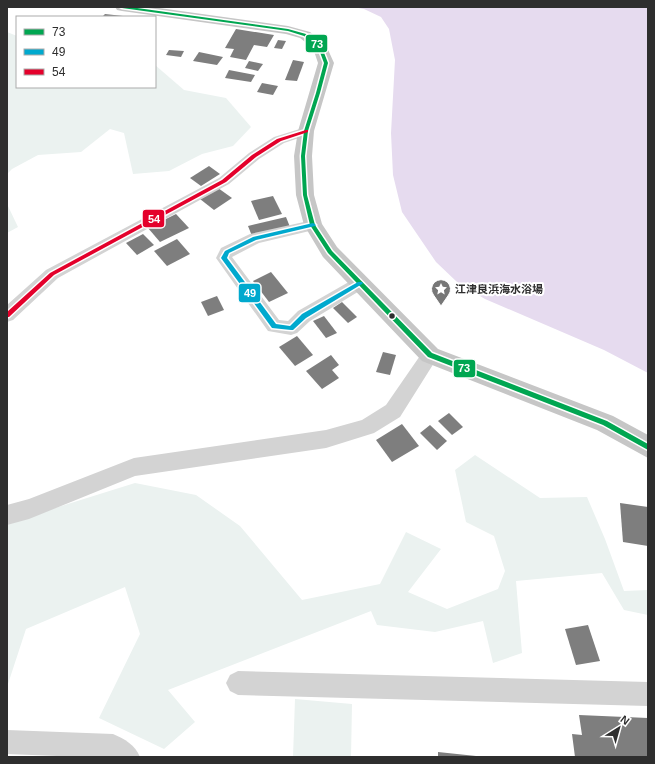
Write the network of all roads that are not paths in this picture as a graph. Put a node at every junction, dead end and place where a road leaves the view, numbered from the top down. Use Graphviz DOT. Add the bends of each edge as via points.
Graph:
graph roads {
  1 [pos="122,7"];
  2 [pos="306,131"];
  3 [pos="313,225"];
  4 [pos="360,283"];
  5 [pos="7,315"];
  6 [pos="430,355"];
  7 [pos="648,447"];
  8 [pos="7,515"];
  9 [pos="238,683"];
  10 [pos="648,694"];
  11 [pos="7,742"];
  12 [pos="39,751"];
  13 [pos="128,757"];
  1 -- 2 [label="main road" via="268,26 305,35 320,46 326,63"];
  2 -- 3 [label="main road" via="303,156 305,195"];
  2 -- 5 [label="street" via="279,140 254,156 224,181 52,274"];
  3 -- 4 [label="main road" via="330,252"];
  3 -- 4 [label="street" via="255,238 227,252 224,258 274,326 291,328 304,316"];
  4 -- 6 [label="main road"];
  6 -- 7 [label="main road" via="605,423"];
  6 -- 8 [label="street" via="393,411 367,427 326,438 134,467 29,509"];
  9 -- 10 [label="street"];
  11 -- 12 [label="street"];
  12 -- 13 [label="street" via="113,746"];
}
